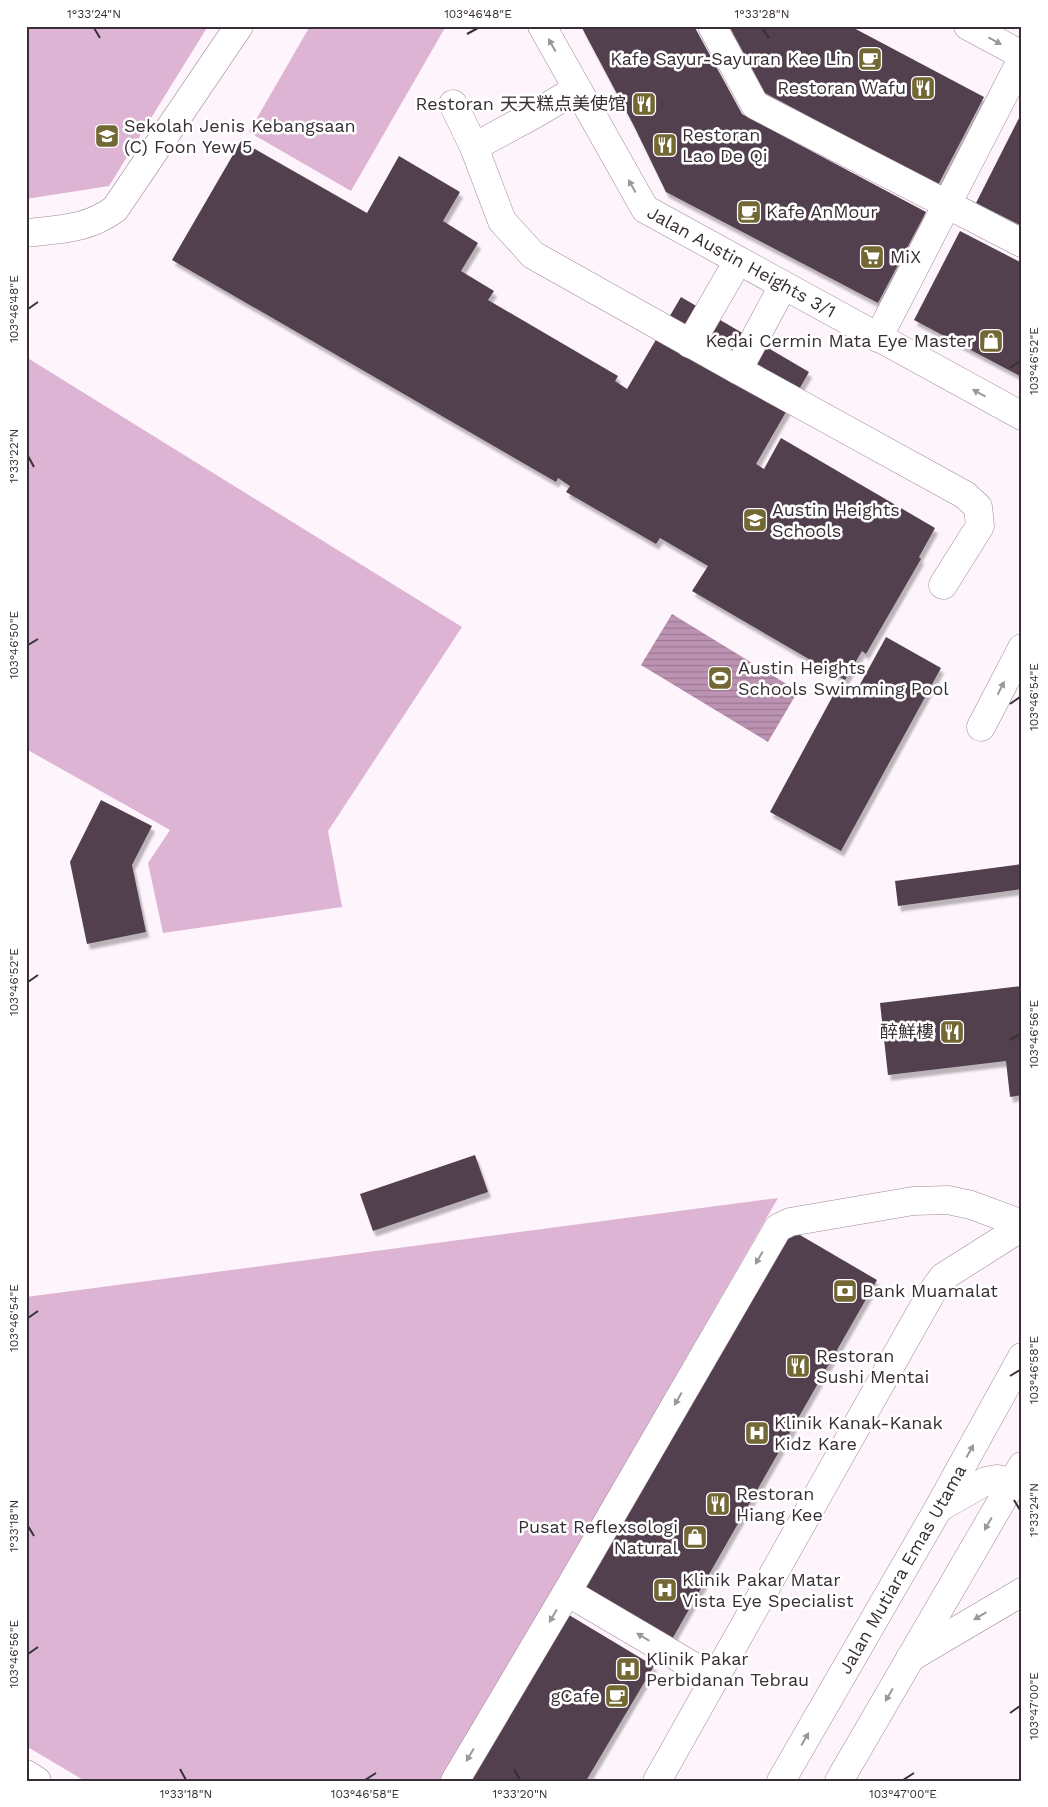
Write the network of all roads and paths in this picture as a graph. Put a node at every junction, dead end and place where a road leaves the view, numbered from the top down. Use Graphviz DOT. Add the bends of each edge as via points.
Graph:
graph roads {
  1 [pos="239,26"];
  2 [pos="542,26"];
  3 [pos="712,26"];
  4 [pos="968,26"];
  5 [pos="1022,57"];
  6 [pos="577,89"];
  7 [pos="453,104"];
  8 [pos="474,147"];
  9 [pos="947,205"];
  10 [pos="26,233"];
  11 [pos="1022,243"];
  12 [pos="738,261"];
  13 [pos="783,286"];
  14 [pos="878,338"];
  15 [pos="690,344"];
  16 [pos="738,370"];
  17 [pos="1022,416"];
  18 [pos="943,585"];
  19 [pos="1022,648"];
  20 [pos="981,727"];
  21 [pos="1022,1226"];
  22 [pos="1022,1357"];
  23 [pos="1019,1478"];
  24 [pos="938,1509"];
  25 [pos="567,1592"];
  26 [pos="1022,1592"];
  27 [pos="910,1658"];
  28 [pos="715,1679"];
  29 [pos="26,1774"];
  30 [pos="38,1781"];
  31 [pos="455,1781"];
  32 [pos="657,1781"];
  33 [pos="781,1781"];
  34 [pos="839,1781"];
  1 -- 10 [label="street" via="115,209 86,225"];
  6 -- 2 [label="street, Jalan Austin Heights 3/1, one-way"];
  3 -- 9 [label="street" via="755,105"];
  4 -- 5 [label="street, one-way"];
  5 -- 9 [label="street"];
  6 -- 8 [label="street"];
  12 -- 6 [label="street, Jalan Austin Heights 3/1, one-way" via="645,209"];
  7 -- 8 [label="street"];
  8 -- 15 [label="street" via="502,221 533,255"];
  9 -- 11 [label="street"];
  9 -- 14 [label="street"];
  12 -- 13 [label="street, Jalan Austin Heights 3/1"];
  12 -- 15 [label="street"];
  13 -- 14 [label="street, Jalan Austin Heights 3/1"];
  13 -- 16 [label="street"];
  17 -- 14 [label="street, Jalan Austin Heights 3/1, one-way"];
  15 -- 16 [label="street"];
  16 -- 18 [label="street" via="965,495 978,507 980,526"];
  20 -- 19 [label="street, one-way"];
  21 -- 25 [label="street, one-way" via="971,1205 948,1200 913,1201 790,1222 778,1228"];
  21 -- 28 [label="street" via="943,1277 932,1292"];
  24 -- 22 [label="street, Jalan Mutiara Emas Utama, one-way"];
  23 -- 24 [label="street" via="986,1481"];
  23 -- 27 [label="street, one-way"];
  33 -- 24 [label="street, Jalan Mutiara Emas Utama, one-way"];
  28 -- 25 [label="street, one-way"];
  25 -- 31 [label="street, one-way"];
  26 -- 27 [label="street, one-way"];
  27 -- 34 [label="street, one-way"];
  28 -- 32 [label="street"];
  29 -- 30 [label="street"];
}
